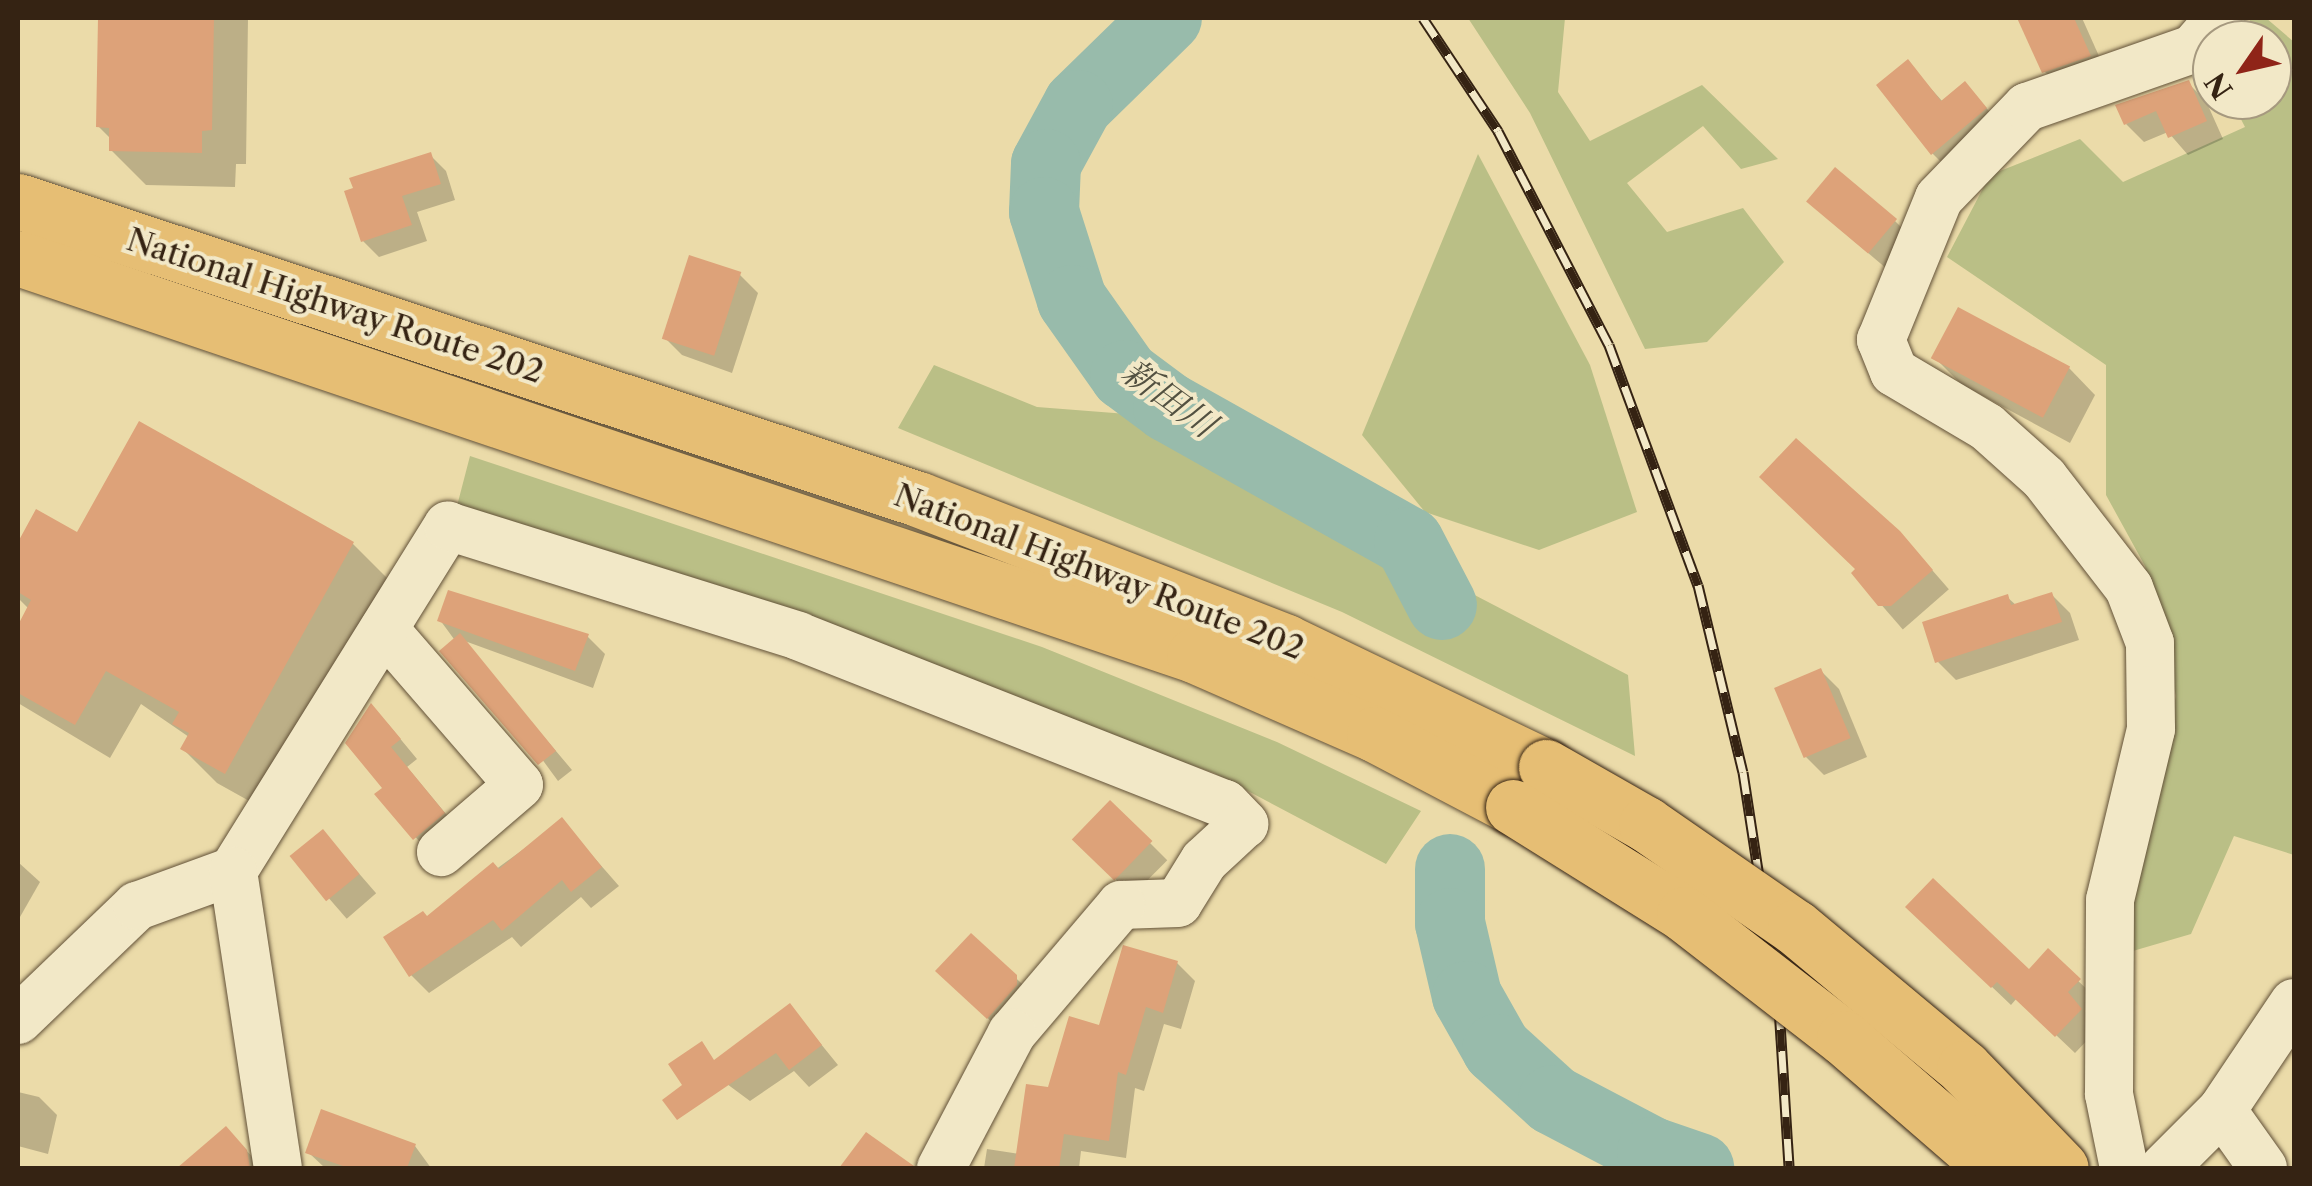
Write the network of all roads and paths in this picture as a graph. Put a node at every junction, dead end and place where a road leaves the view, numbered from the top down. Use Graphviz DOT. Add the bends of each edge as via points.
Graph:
graph roads {
  1 [pos="2220,18"];
  2 [pos="18,200"];
  3 [pos="18,258"];
  4 [pos="384,628"];
  5 [pos="1529,787"];
  6 [pos="442,852"];
  7 [pos="233,871"];
  8 [pos="2294,1002"];
  9 [pos="18,1020"];
  10 [pos="2222,1110"];
  11 [pos="278,1168"];
  12 [pos="940,1168"];
  13 [pos="1994,1168"];
  14 [pos="2061,1168"];
  15 [pos="2124,1168"];
  16 [pos="2164,1168"];
  17 [pos="2262,1168"];
  1 -- 15 [label="street" via="2193,49 2027,107 1939,198 1880,340 1894,372 1987,426 2044,478 2128,588 2150,643 2152,729 2110,900 2109,1094"];
  2 -- 5 [label="highway, National Highway Route 202" via="936,505 1286,642"];
  3 -- 5 [label="highway, National Highway Route 202" via="1194,656 1374,734"];
  4 -- 6 [label="street" via="519,785"];
  4 -- 7 [label="street"];
  4 -- 12 [label="street" via="448,526 798,636 1226,804 1244,824 1204,861 1178,903 1121,905 1012,1033"];
  5 -- 13 [label="highway, National Highway Route 202, bridge" via="1844,1038"];
  5 -- 14 [label="highway, National Highway Route 202, bridge" via="1646,824 1795,927 1964,1068"];
  7 -- 9 [label="street" via="138,906"];
  7 -- 11 [label="street"];
  8 -- 10 [label="street"];
  10 -- 16 [label="street"];
  10 -- 17 [label="street"];
}
